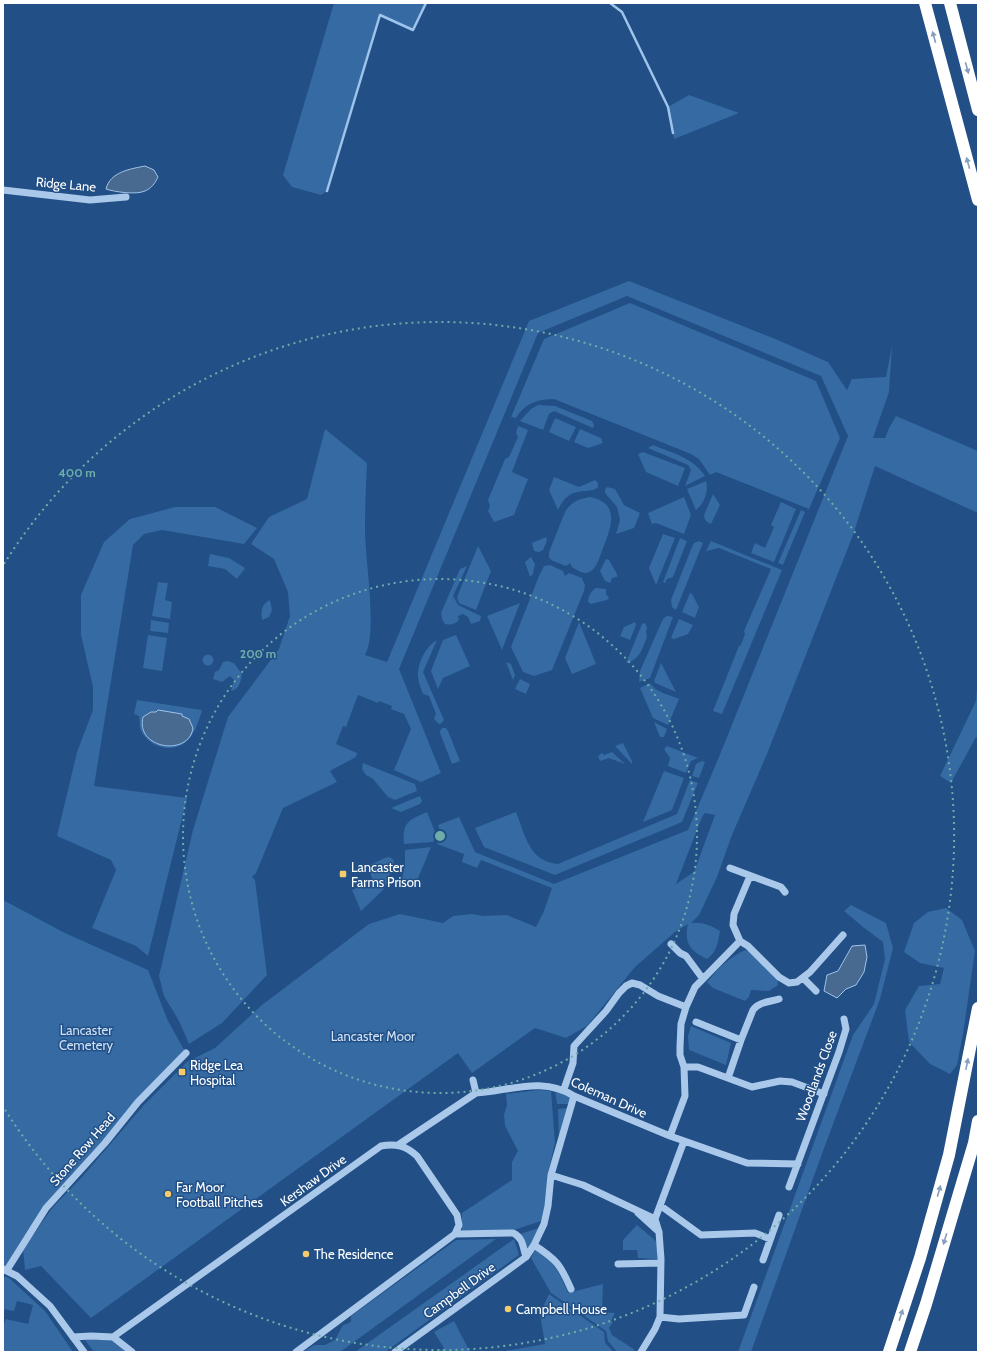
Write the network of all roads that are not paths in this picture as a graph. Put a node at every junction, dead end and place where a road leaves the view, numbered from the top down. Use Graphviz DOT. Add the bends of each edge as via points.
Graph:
graph roads {
  1 [pos="925,3"];
  2 [pos="950,3"];
  3 [pos="978,110"];
  4 [pos="3,190"];
  5 [pos="126,197"];
  6 [pos="978,200"];
  7 [pos="730,868"];
  8 [pos="750,876"];
  9 [pos="785,892"];
  10 [pos="843,935"];
  11 [pos="740,941"];
  12 [pos="671,944"];
  13 [pos="803,978"];
  14 [pos="703,979"];
  15 [pos="816,992"];
  16 [pos="779,999"];
  17 [pos="686,1007"];
  18 [pos="978,1008"];
  19 [pos="844,1019"];
  20 [pos="696,1022"];
  21 [pos="741,1040"];
  22 [pos="186,1053"];
  23 [pos="684,1067"];
  24 [pos="728,1078"];
  25 [pos="472,1080"];
  26 [pos="564,1089"];
  27 [pos="476,1093"];
  28 [pos="824,1094"];
  29 [pos="574,1096"];
  30 [pos="978,1121"];
  31 [pos="670,1136"];
  32 [pos="684,1141"];
  33 [pos="398,1145"];
  34 [pos="798,1164"];
  35 [pos="551,1175"];
  36 [pos="789,1188"];
  37 [pos="630,1206"];
  38 [pos="661,1206"];
  39 [pos="779,1215"];
  40 [pos="656,1219"];
  41 [pos="659,1232"];
  42 [pos="455,1234"];
  43 [pos="770,1238"];
  44 [pos="534,1245"];
  45 [pos="526,1257"];
  46 [pos="763,1260"];
  47 [pos="618,1264"];
  48 [pos="661,1264"];
  49 [pos="5,1270"];
  50 [pos="754,1287"];
  51 [pos="571,1289"];
  52 [pos="660,1317"];
  53 [pos="73,1337"];
  54 [pos="113,1337"];
  55 [pos="84,1352"];
  56 [pos="132,1352"];
  57 [pos="296,1352"];
  58 [pos="395,1352"];
  59 [pos="641,1352"];
  60 [pos="889,1352"];
  61 [pos="910,1352"];
  6 -- 1 [label="highway, one-way"];
  2 -- 3 [label="highway, one-way"];
  4 -- 5 [label="street, Ridge Lane" via="90,200"];
  7 -- 8 [label="street"];
  8 -- 9 [label="street" via="781,887"];
  8 -- 11 [label="street" via="734,914 733,925"];
  10 -- 13 [label="street"];
  11 -- 13 [label="street" via="789,983 798,982"];
  11 -- 14 [label="street"];
  12 -- 14 [label="street" via="686,956"];
  13 -- 15 [label="street"];
  14 -- 17 [label="street"];
  16 -- 21 [label="street" via="755,1007"];
  17 -- 23 [label="street" via="680,1024 680,1055"];
  17 -- 26 [label="street" via="658,996 640,985 626,986 574,1046 573,1063"];
  60 -- 18 [label="highway, one-way" via="920,1258 949,1155"];
  19 -- 28 [label="street, Woodlands Close" via="846,1028"];
  20 -- 21 [label="street"];
  21 -- 24 [label="street"];
  22 -- 49 [label="street, Stone Row Head" via="138,1102 46,1208"];
  23 -- 24 [label="street" via="698,1067"];
  23 -- 31 [label="street" via="685,1096"];
  24 -- 28 [label="street" via="752,1087 780,1081 792,1082"];
  25 -- 27 [label="street"];
  26 -- 27 [label="street, Coleman Drive" via="534,1085"];
  26 -- 29 [label="street, Coleman Drive"];
  27 -- 33 [label="street"];
  28 -- 34 [label="street, Woodlands Close"];
  29 -- 31 [label="street, Coleman Drive"];
  29 -- 35 [label="street, Campbell Drive"];
  30 -- 61 [label="highway, one-way" via="974,1143"];
  31 -- 32 [label="street, Coleman Drive"];
  32 -- 34 [label="street, Coleman Drive" via="747,1163"];
  32 -- 38 [label="street"];
  33 -- 42 [label="street" via="409,1148 417,1156 452,1206 459,1225"];
  33 -- 54 [label="street, Kershaw Drive" via="381,1146"];
  34 -- 36 [label="street"];
  35 -- 37 [label="street" via="583,1185"];
  35 -- 44 [label="street, Campbell Drive" via="544,1224"];
  37 -- 40 [label="street"];
  37 -- 41 [label="street"];
  38 -- 40 [label="street"];
  38 -- 43 [label="street" via="701,1235 755,1233"];
  39 -- 43 [label="street"];
  40 -- 41 [label="street"];
  41 -- 48 [label="street"];
  42 -- 45 [label="street" via="513,1233 521,1240"];
  42 -- 57 [label="street"];
  43 -- 46 [label="street"];
  44 -- 45 [label="street, Campbell Drive"];
  44 -- 51 [label="street" via="551,1256 560,1266"];
  45 -- 58 [label="street, Campbell Drive"];
  47 -- 48 [label="street"];
  48 -- 52 [label="street"];
  49 -- 53 [label="street" via="17,1276 50,1306"];
  50 -- 52 [label="street" via="744,1315 679,1320"];
  52 -- 59 [label="street"];
  53 -- 54 [label="street"];
  53 -- 55 [label="street"];
  54 -- 56 [label="street"];
}
